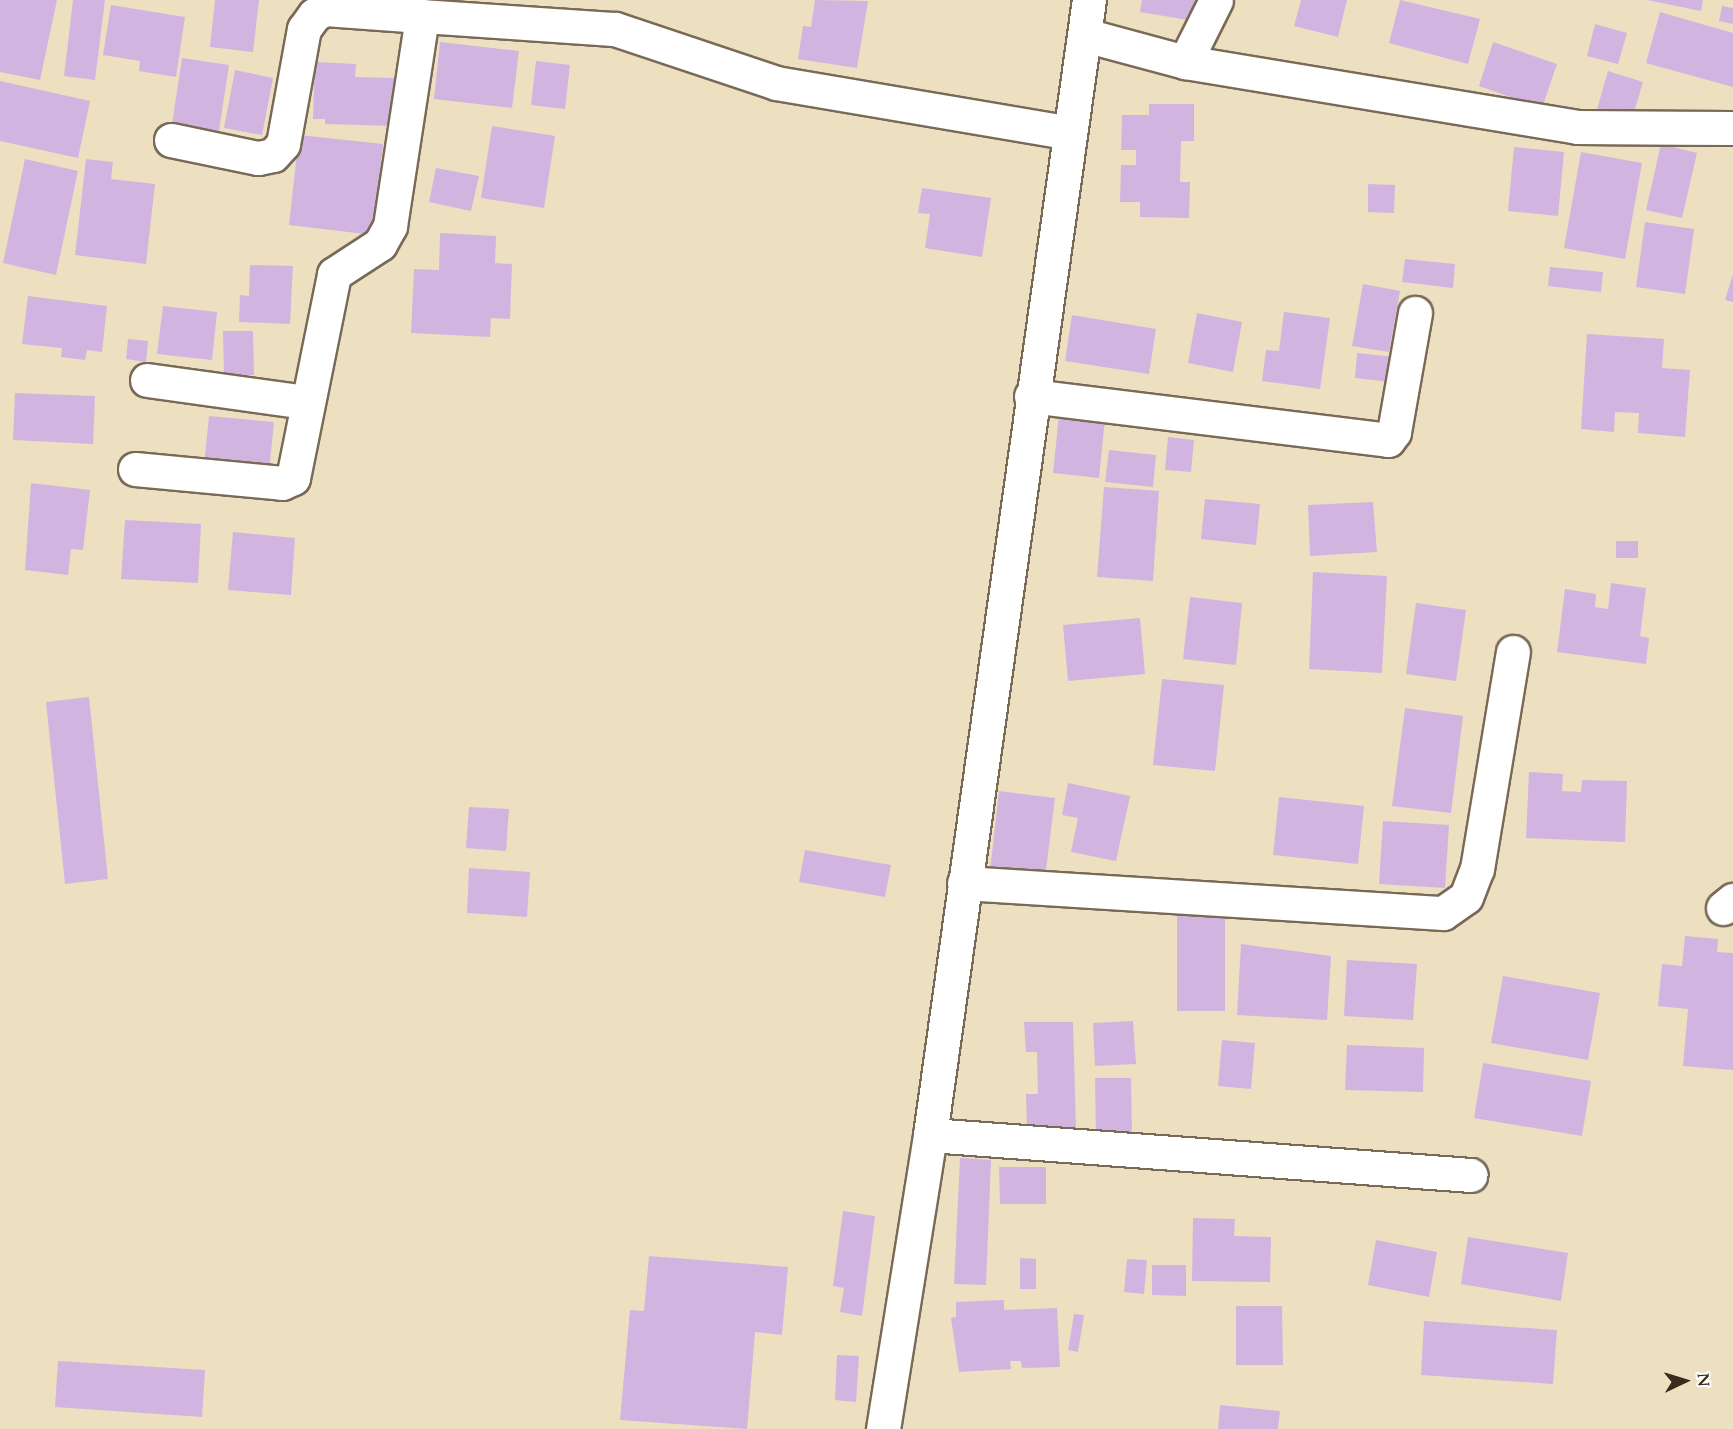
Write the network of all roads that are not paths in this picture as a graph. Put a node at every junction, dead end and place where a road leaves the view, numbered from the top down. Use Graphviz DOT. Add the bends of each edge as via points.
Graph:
graph roads {
  1 [pos="1089,0"];
  2 [pos="1216,0"];
  3 [pos="422,16"];
  4 [pos="1085,35"];
  5 [pos="1185,62"];
  6 [pos="1733,128"];
  7 [pos="1067,132"];
  8 [pos="171,140"];
  9 [pos="1415,313"];
  10 [pos="147,380"];
  11 [pos="1031,396"];
  12 [pos="306,402"];
  13 [pos="135,469"];
  14 [pos="1513,652"];
  15 [pos="964,883"];
  16 [pos="930,1135"];
  17 [pos="1471,1175"];
  18 [pos="883,1429"];
  1 -- 4 [label="street"];
  2 -- 5 [label="street"];
  3 -- 7 [label="street" via="615,28 776,83"];
  3 -- 8 [label="street" via="324,9 314,15 304,29 283,144 273,155 258,159"];
  3 -- 12 [label="street" via="390,226 380,244 334,274"];
  4 -- 5 [label="street"];
  4 -- 7 [label="street"];
  5 -- 6 [label="street" via="1578,127"];
  7 -- 11 [label="street"];
  9 -- 11 [label="street" via="1394,432 1388,440"];
  10 -- 12 [label="street"];
  11 -- 15 [label="street"];
  12 -- 13 [label="street" via="299,467 282,483"];
  14 -- 15 [label="street" via="1477,869 1466,897 1443,913"];
  15 -- 16 [label="street"];
  16 -- 17 [label="street"];
  16 -- 18 [label="street"];
}
